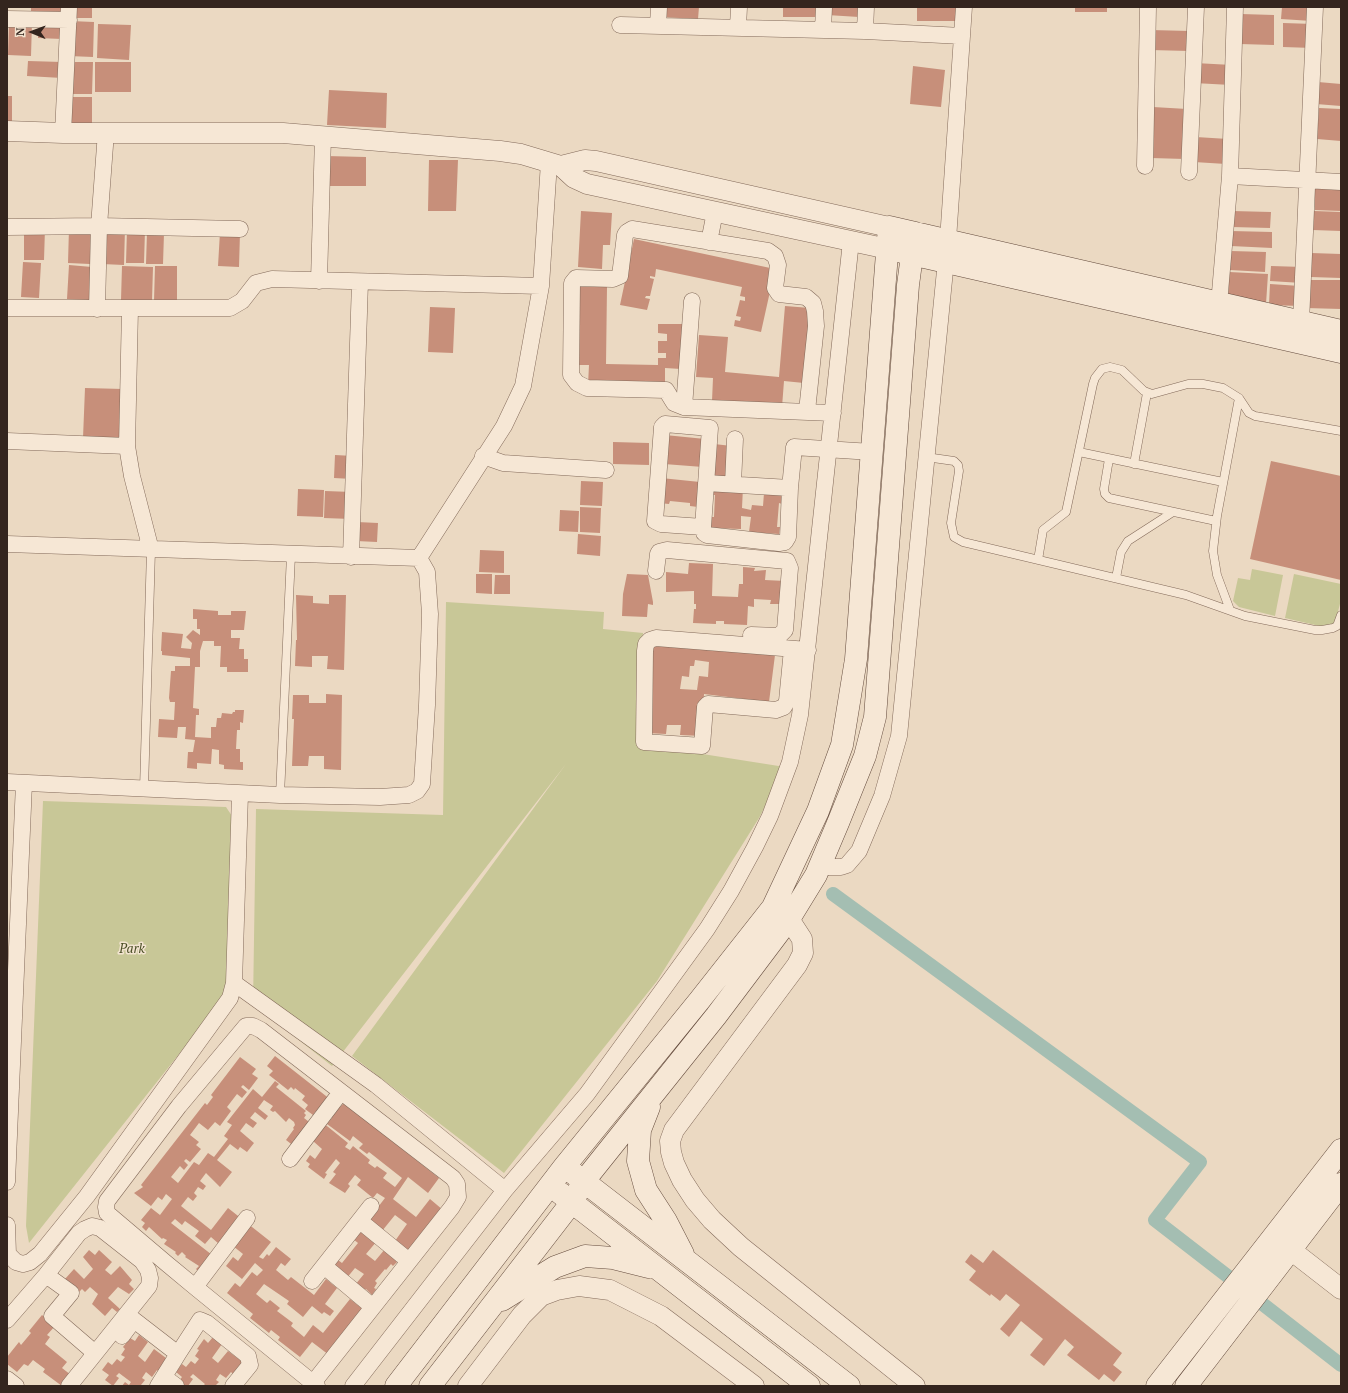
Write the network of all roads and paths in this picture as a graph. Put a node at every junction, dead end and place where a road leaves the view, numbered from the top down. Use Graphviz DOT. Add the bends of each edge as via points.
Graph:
graph roads {
  1 [pos="658,7"];
  2 [pos="739,7"];
  3 [pos="824,7"];
  4 [pos="866,7"];
  5 [pos="964,7"];
  6 [pos="1148,7"];
  7 [pos="1196,7"];
  8 [pos="1235,7"];
  9 [pos="1315,7"];
  10 [pos="69,14"];
  11 [pos="7,19"];
  12 [pos="620,25"];
  13 [pos="658,26"];
  14 [pos="738,28"];
  15 [pos="823,30"];
  16 [pos="865,31"];
  17 [pos="962,36"];
  18 [pos="7,131"];
  19 [pos="106,132"];
  20 [pos="63,133"];
  21 [pos="323,136"];
  22 [pos="555,164"];
  23 [pos="1145,166"];
  24 [pos="1189,172"];
  25 [pos="1230,176"];
  26 [pos="1308,180"];
  27 [pos="1341,182"];
  28 [pos="715,212"];
  29 [pos="99,226"];
  30 [pos="7,227"];
  31 [pos="889,227"];
  32 [pos="240,230"];
  33 [pos="948,240"];
  34 [pos="851,241"];
  35 [pos="709,242"];
  36 [pos="914,243"];
  37 [pos="888,248"];
  38 [pos="945,262"];
  39 [pos="319,281"];
  40 [pos="360,282"];
  41 [pos="541,286"];
  42 [pos="692,301"];
  43 [pos="1219,304"];
  44 [pos="7,308"];
  45 [pos="97,309"];
  46 [pos="130,309"];
  47 [pos="1301,322"];
  48 [pos="1341,332"];
  49 [pos="1341,352"];
  50 [pos="1148,393"];
  51 [pos="1239,398"];
  52 [pos="684,407"];
  53 [pos="807,411"];
  54 [pos="833,414"];
  55 [pos="1341,432"];
  56 [pos="735,439"];
  57 [pos="7,441"];
  58 [pos="128,446"];
  59 [pos="829,449"];
  60 [pos="872,452"];
  61 [pos="1079,452"];
  62 [pos="483,456"];
  63 [pos="926,457"];
  64 [pos="1109,458"];
  65 [pos="1134,464"];
  66 [pos="606,470"];
  67 [pos="1224,482"];
  68 [pos="706,483"];
  69 [pos="733,484"];
  70 [pos="790,488"];
  71 [pos="1173,512"];
  72 [pos="1216,521"];
  73 [pos="703,527"];
  74 [pos="7,544"];
  75 [pos="151,550"];
  76 [pos="291,555"];
  77 [pos="351,557"];
  78 [pos="419,558"];
  79 [pos="1038,560"];
  80 [pos="656,571"];
  81 [pos="1116,578"];
  82 [pos="1230,610"];
  83 [pos="1341,615"];
  84 [pos="689,630"];
  85 [pos="785,630"];
  86 [pos="809,633"];
  87 [pos="800,649"];
  88 [pos="7,782"];
  89 [pos="24,783"];
  90 [pos="144,789"];
  91 [pos="240,794"];
  92 [pos="280,795"];
  93 [pos="819,867"];
  94 [pos="789,919"];
  95 [pos="12,929"];
  96 [pos="234,983"];
  97 [pos="10,1023"];
  98 [pos="341,1092"];
  99 [pos="654,1093"];
  100 [pos="1341,1150"];
  101 [pos="290,1160"];
  102 [pos="564,1167"];
  103 [pos="584,1181"];
  104 [pos="7,1182"];
  105 [pos="1341,1184"];
  106 [pos="550,1185"];
  107 [pos="505,1190"];
  108 [pos="572,1202"];
  109 [pos="371,1206"];
  110 [pos="247,1218"];
  111 [pos="360,1221"];
  112 [pos="7,1225"];
  113 [pos="1282,1243"];
  114 [pos="686,1260"];
  115 [pos="410,1261"];
  116 [pos="324,1266"];
  117 [pos="658,1269"];
  118 [pos="46,1275"];
  119 [pos="312,1282"];
  120 [pos="196,1287"];
  121 [pos="1341,1289"];
  122 [pos="373,1307"];
  123 [pos="490,1307"];
  124 [pos="7,1320"];
  125 [pos="95,1353"];
  126 [pos="178,1354"];
  127 [pos="7,1379"];
  128 [pos="166,1383"];
  129 [pos="315,1384"];
  130 [pos="16,1386"];
  131 [pos="80,1386"];
  132 [pos="233,1386"];
  133 [pos="353,1386"];
  134 [pos="396,1386"];
  135 [pos="430,1386"];
  136 [pos="468,1386"];
  137 [pos="754,1386"];
  138 [pos="809,1386"];
  139 [pos="849,1386"];
  140 [pos="915,1386"];
  141 [pos="1157,1386"];
  142 [pos="1186,1386"];
  1 -- 13 [label="street"];
  2 -- 14 [label="street"];
  3 -- 15 [label="street"];
  4 -- 16 [label="street"];
  5 -- 17 [label="street"];
  6 -- 23 [label="street"];
  7 -- 24 [label="street"];
  8 -- 25 [label="street"];
  9 -- 26 [label="street"];
  10 -- 11 [label="street"];
  10 -- 20 [label="street"];
  12 -- 13 [label="street"];
  13 -- 14 [label="street"];
  14 -- 15 [label="street"];
  15 -- 16 [label="street"];
  16 -- 17 [label="street"];
  17 -- 33 [label="street"];
  18 -- 20 [label="street"];
  19 -- 20 [label="street"];
  19 -- 21 [label="street" via="283,133"];
  19 -- 29 [label="street"];
  21 -- 22 [label="street" via="500,151"];
  21 -- 39 [label="street"];
  22 -- 28 [label="street" via="586,184"];
  22 -- 31 [label="street" via="596,161"];
  22 -- 41 [label="street"];
  25 -- 26 [label="street"];
  25 -- 43 [label="street"];
  26 -- 27 [label="street"];
  26 -- 47 [label="street"];
  28 -- 34 [label="street"];
  28 -- 35 [label="street"];
  29 -- 30 [label="street"];
  29 -- 32 [label="street"];
  29 -- 45 [label="street"];
  31 -- 36 [label="main road"];
  31 -- 37 [label="main road"];
  33 -- 36 [label="main road"];
  33 -- 38 [label="street"];
  33 -- 43 [label="main road"];
  34 -- 37 [label="street"];
  34 -- 54 [label="street"];
  35 -- 52 [label="street" via="629,230 625,235 620,276 613,279 576,278 572,283 572,375 576,383 587,388 666,390 674,403"];
  35 -- 53 [label="street" via="768,251 775,256 778,266 775,288 779,294 806,297 813,303 816,326"];
  36 -- 37 [label="main road"];
  36 -- 38 [label="main road"];
  36 -- 93 [label="main road" via="908,285 875,717 865,756"];
  37 -- 60 [label="main road"];
  38 -- 49 [label="main road"];
  38 -- 63 [label="street"];
  39 -- 40 [label="street"];
  39 -- 46 [label="street" via="260,281 242,301 230,308"];
  40 -- 41 [label="street"];
  40 -- 77 [label="street"];
  41 -- 62 [label="street" via="523,386 504,426"];
  42 -- 52 [label="street"];
  43 -- 47 [label="main road"];
  44 -- 45 [label="street"];
  45 -- 46 [label="street"];
  46 -- 58 [label="street"];
  47 -- 48 [label="main road"];
  50 -- 51 [label="lane" via="1157,394 1180,385 1203,384 1223,388"];
  50 -- 61 [label="lane" via="1122,370 1110,367 1102,369 1095,378"];
  50 -- 65 [label="lane"];
  51 -- 55 [label="lane" via="1249,413 1255,416"];
  51 -- 67 [label="lane"];
  52 -- 53 [label="street"];
  53 -- 54 [label="street"];
  54 -- 59 [label="street"];
  56 -- 69 [label="street"];
  57 -- 58 [label="street"];
  58 -- 75 [label="street" via="132,476"];
  59 -- 60 [label="street"];
  59 -- 70 [label="street" via="794,446"];
  59 -- 86 [label="street"];
  60 -- 102 [label="main road" via="856,659 842,745 818,811 773,907"];
  61 -- 64 [label="lane"];
  61 -- 79 [label="lane" via="1066,512 1044,530"];
  62 -- 66 [label="street" via="503,463"];
  62 -- 78 [label="street"];
  63 -- 79 [label="lane" via="954,461 958,465 952,523 954,537 963,542"];
  63 -- 93 [label="street" via="899,736 894,757 882,796 853,860 841,867"];
  64 -- 65 [label="lane"];
  64 -- 71 [label="lane" via="1104,489 1109,498"];
  65 -- 67 [label="lane"];
  67 -- 72 [label="lane"];
  68 -- 69 [label="street"];
  68 -- 73 [label="street"];
  68 -- 73 [label="street" via="710,428 665,424 662,430 655,521 661,524"];
  69 -- 70 [label="street"];
  70 -- 73 [label="street" via="786,542 707,535"];
  71 -- 72 [label="lane"];
  71 -- 81 [label="lane" via="1128,541 1121,552"];
  72 -- 82 [label="lane" via="1214,564"];
  74 -- 75 [label="street"];
  75 -- 76 [label="street"];
  75 -- 90 [label="lane"];
  76 -- 77 [label="street"];
  76 -- 92 [label="lane"];
  77 -- 78 [label="street"];
  78 -- 92 [label="street" via="427,572 430,602 422,784 418,791 393,797"];
  79 -- 81 [label="lane"];
  80 -- 85 [label="street" via="659,552 667,550 787,561 790,568"];
  81 -- 82 [label="lane" via="1199,598"];
  82 -- 83 [label="lane" via="1245,616 1322,630 1337,626"];
  84 -- 85 [label="street" via="773,636 782,634"];
  85 -- 86 [label="street"];
  86 -- 87 [label="street"];
  87 -- 87 [label="street" via="656,638 650,640 645,651 644,742 702,746 708,704 776,710 784,707"];
  87 -- 107 [label="street" via="800,715 790,762 770,816 731,891 707,930 587,1094"];
  88 -- 89 [label="street"];
  89 -- 90 [label="street"];
  89 -- 95 [label="street"];
  90 -- 91 [label="street"];
  91 -- 92 [label="street"];
  91 -- 96 [label="street"];
  93 -- 94 [label="main road"];
  94 -- 99 [label="main road"];
  94 -- 140 [label="street" via="802,939 803,953 797,965 674,1130 670,1152 682,1180 712,1220"];
  95 -- 97 [label="street"];
  96 -- 107 [label="street" via="376,1085"];
  96 -- 112 [label="street" via="230,998 217,1017 87,1196 40,1254 30,1262 16,1262 8,1254"];
  97 -- 104 [label="street"];
  98 -- 101 [label="street"];
  98 -- 115 [label="street" via="453,1178 457,1184 458,1197 452,1207"];
  98 -- 120 [label="street" via="261,1030 246,1026 179,1106 107,1200 107,1213"];
  99 -- 103 [label="main road"];
  99 -- 114 [label="main road" via="640,1130 638,1161 646,1190"];
  100 -- 113 [label="main road"];
  102 -- 103 [label="main road"];
  102 -- 106 [label="main road"];
  103 -- 108 [label="main road"];
  103 -- 114 [label="main road"];
  105 -- 113 [label="main road"];
  106 -- 108 [label="main road"];
  106 -- 134 [label="main road"];
  107 -- 133 [label="street"];
  108 -- 117 [label="main road"];
  108 -- 123 [label="main road"];
  109 -- 111 [label="street"];
  110 -- 120 [label="street"];
  111 -- 115 [label="street"];
  111 -- 116 [label="street"];
  113 -- 121 [label="street"];
  113 -- 141 [label="main road"];
  113 -- 142 [label="main road"];
  114 -- 139 [label="main road"];
  115 -- 122 [label="street"];
  116 -- 119 [label="street"];
  116 -- 122 [label="street"];
  117 -- 123 [label="main road" via="613,1258 585,1256 556,1267"];
  117 -- 138 [label="main road"];
  118 -- 124 [label="street"];
  118 -- 125 [label="street" via="71,1293 52,1316"];
  118 -- 125 [label="street" via="79,1233 92,1226 100,1228 142,1262 148,1270 148,1286"];
  120 -- 129 [label="street"];
  122 -- 129 [label="street"];
  123 -- 135 [label="main road"];
  125 -- 131 [label="street"];
  126 -- 128 [label="street"];
  126 -- 131 [label="street" via="134,1320"];
  126 -- 132 [label="street" via="200,1320 207,1323 248,1356 250,1365"];
  127 -- 130 [label="street"];
  136 -- 137 [label="street" via="522,1315 541,1296 579,1286 610,1290 661,1316"];
}
